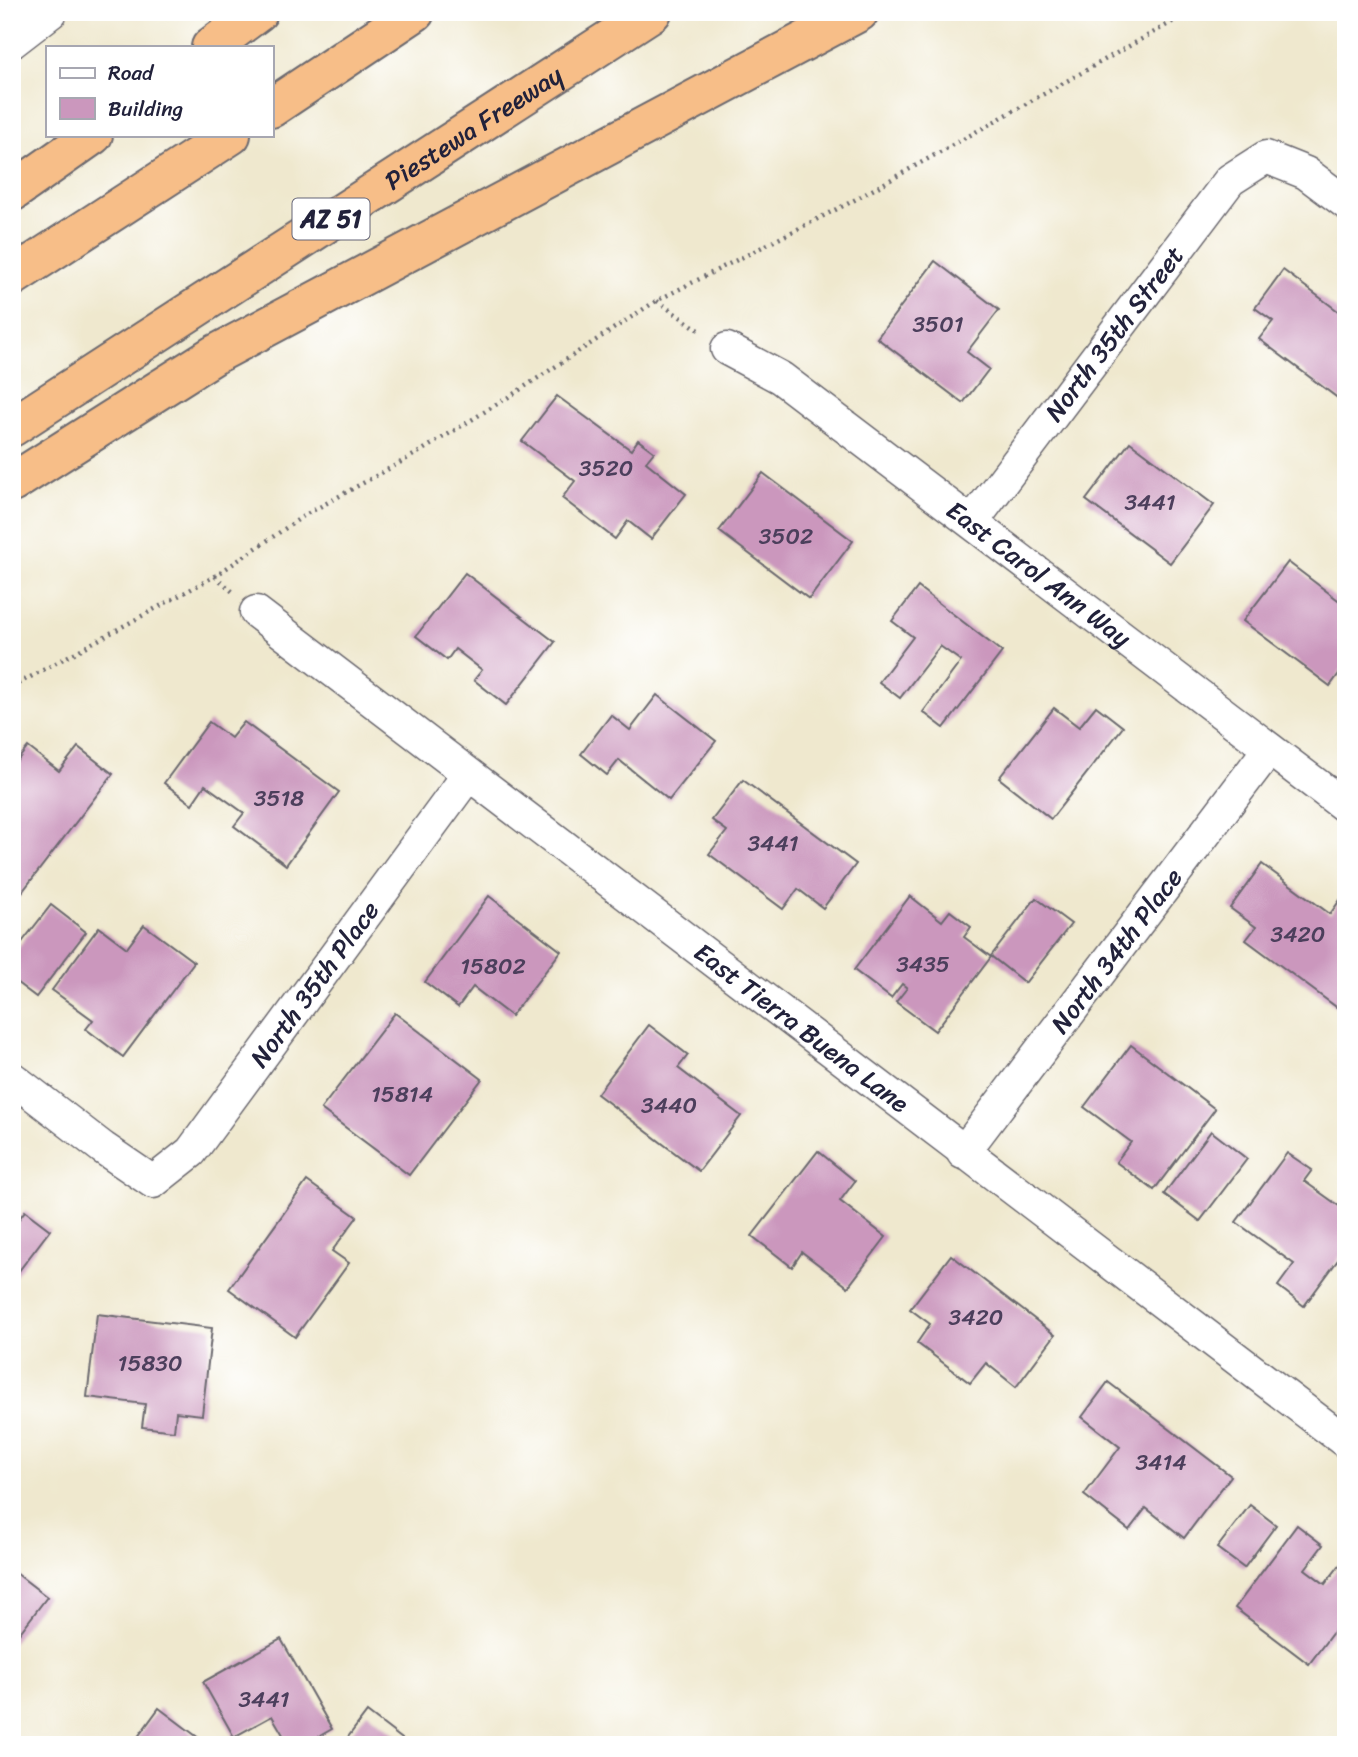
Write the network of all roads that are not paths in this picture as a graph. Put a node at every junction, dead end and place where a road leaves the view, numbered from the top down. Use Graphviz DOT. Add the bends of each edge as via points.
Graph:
graph roads {
  1 [pos="51,12"];
  2 [pos="258,12"];
  3 [pos="415,12"];
  4 [pos="652,12"];
  5 [pos="859,12"];
  6 [pos="12,43"];
  7 [pos="212,46"];
  8 [pos="273,107"];
  9 [pos="92,136"];
  10 [pos="229,136"];
  11 [pos="12,192"];
  12 [pos="1346,203"];
  13 [pos="12,277"];
  14 [pos="727,349"];
  15 [pos="12,427"];
  16 [pos="12,483"];
  17 [pos="972,522"];
  18 [pos="256,612"];
  19 [pos="1269,749"];
  20 [pos="468,775"];
  21 [pos="1346,807"];
  22 [pos="12,1079"];
  23 [pos="963,1153"];
  24 [pos="1346,1442"];
  1 -- 6 [label="street"];
  2 -- 7 [label="highway"];
  3 -- 8 [label="highway"];
  4 -- 15 [label="highway, Piestewa Freeway / AZ 51"];
  5 -- 16 [label="highway" via="214,355"];
  9 -- 11 [label="highway"];
  10 -- 13 [label="highway"];
  12 -- 17 [label="street, North 35th Street" via="1306,173 1266,157 1230,180"];
  14 -- 17 [label="street, East Carol Ann Way" via="781,378"];
  17 -- 19 [label="street, East Carol Ann Way"];
  18 -- 20 [label="street, East Tierra Buena Lane"];
  19 -- 21 [label="street, East Carol Ann Way"];
  19 -- 23 [label="street, North 34th Place"];
  20 -- 22 [label="street, North 35th Place" via="191,1152 153,1182"];
  20 -- 23 [label="street, East Tierra Buena Lane"];
  23 -- 24 [label="street, East Tierra Buena Lane"];
}
